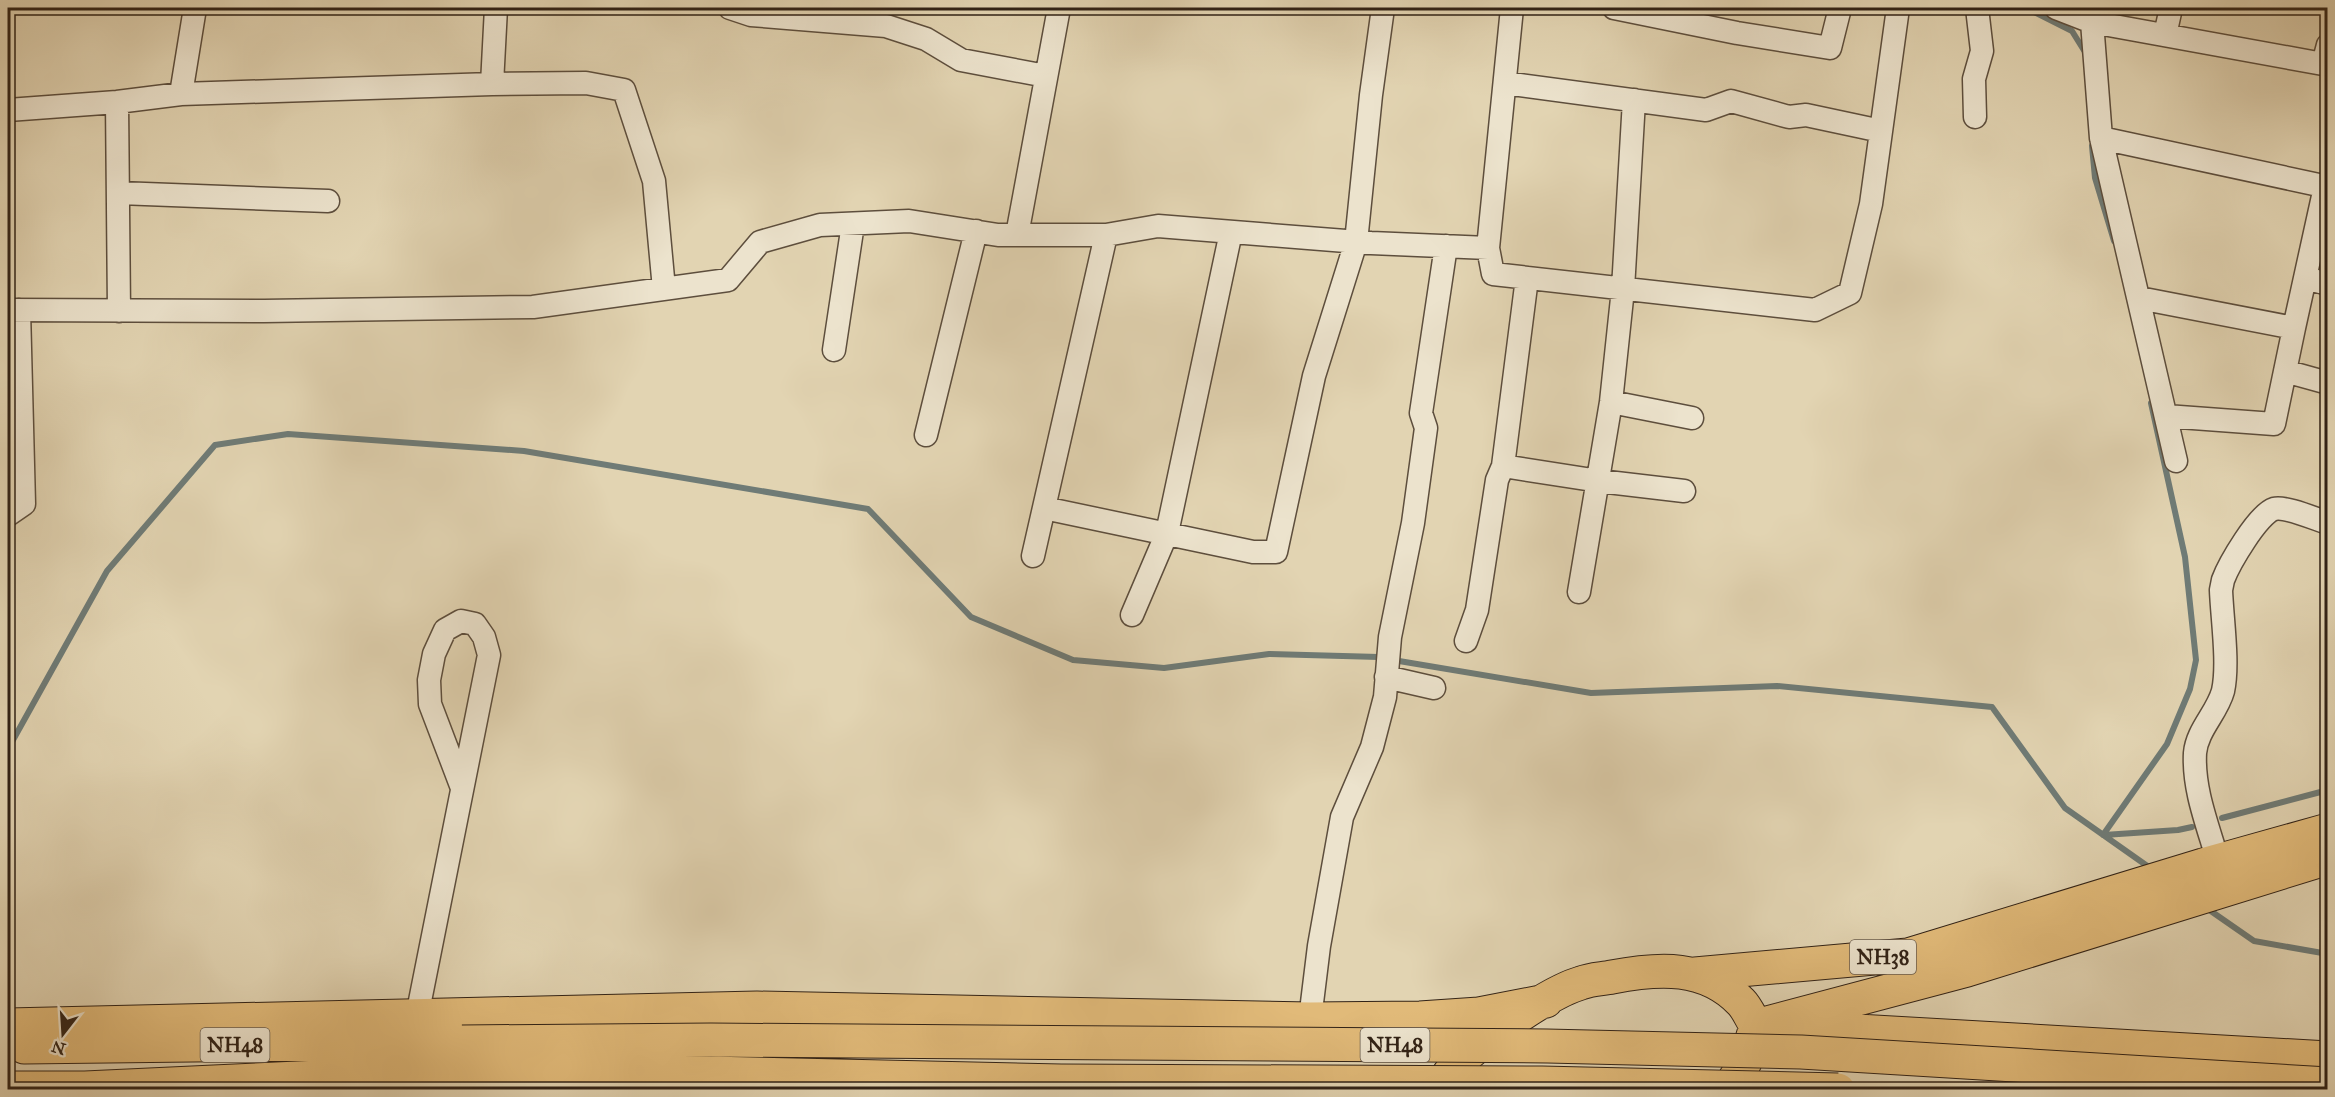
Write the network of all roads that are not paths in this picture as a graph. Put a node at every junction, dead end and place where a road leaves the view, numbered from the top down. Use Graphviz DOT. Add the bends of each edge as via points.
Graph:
graph roads {
  1 [pos="195,8"];
  2 [pos="496,8"];
  3 [pos="730,8"];
  4 [pos="1059,8"];
  5 [pos="1383,8"];
  6 [pos="1512,8"];
  7 [pos="1614,8"];
  8 [pos="1840,8"];
  9 [pos="1898,8"];
  10 [pos="1977,8"];
  11 [pos="2056,8"];
  12 [pos="2171,8"];
  13 [pos="2092,22"];
  14 [pos="2165,35"];
  15 [pos="2326,59"];
  16 [pos="1046,76"];
  17 [pos="1505,83"];
  18 [pos="492,84"];
  19 [pos="182,94"];
  20 [pos="1634,100"];
  21 [pos="117,102"];
  22 [pos="8,110"];
  23 [pos="1975,117"];
  24 [pos="1881,131"];
  25 [pos="2101,138"];
  26 [pos="2326,187"];
  27 [pos="119,193"];
  28 [pos="328,201"];
  29 [pos="853,224"];
  30 [pos="976,231"];
  31 [pos="1231,232"];
  32 [pos="1017,235"];
  33 [pos="1106,235"];
  34 [pos="1356,242"];
  35 [pos="1446,246"];
  36 [pos="1488,248"];
  37 [pos="1527,278"];
  38 [pos="2305,278"];
  39 [pos="2328,284"];
  40 [pos="664,289"];
  41 [pos="1623,289"];
  42 [pos="2139,298"];
  43 [pos="13,310"];
  44 [pos="119,310"];
  45 [pos="2294,328"];
  46 [pos="834,350"];
  47 [pos="2285,371"];
  48 [pos="2328,383"];
  49 [pos="1611,402"];
  50 [pos="2166,416"];
  51 [pos="1692,418"];
  52 [pos="926,435"];
  53 [pos="2176,461"];
  54 [pos="1503,466"];
  55 [pos="1599,481"];
  56 [pos="1684,491"];
  57 [pos="1044,508"];
  58 [pos="8,515"];
  59 [pos="2328,523"];
  60 [pos="1167,533"];
  61 [pos="1033,556"];
  62 [pos="1579,592"];
  63 [pos="1132,615"];
  64 [pos="1466,641"];
  65 [pos="1386,677"];
  66 [pos="1434,688"];
  67 [pos="462,788"];
  68 [pos="2328,830"];
  69 [pos="2328,858"];
  70 [pos="2214,872"];
  71 [pos="2073,920"];
  72 [pos="1695,974"];
  73 [pos="1546,1000"];
  74 [pos="417,1016"];
  75 [pos="1310,1019"];
  76 [pos="8,1024"];
  77 [pos="1756,1026"];
  78 [pos="8,1047"];
  79 [pos="467,1056"];
  80 [pos="2328,1058"];
  81 [pos="2328,1084"];
  82 [pos="8,1088"];
  83 [pos="1439,1089"];
  84 [pos="1728,1089"];
  85 [pos="1838,1089"];
  1 -- 19 [label="street"];
  2 -- 18 [label="street"];
  3 -- 16 [label="street" via="751,15 886,26 926,39 961,60"];
  4 -- 16 [label="street"];
  5 -- 34 [label="street"];
  6 -- 17 [label="street"];
  7 -- 8 [label="street" via="1830,48"];
  9 -- 24 [label="street"];
  10 -- 23 [label="street" via="1982,51 1974,79"];
  11 -- 13 [label="street"];
  12 -- 14 [label="street"];
  13 -- 14 [label="street"];
  13 -- 25 [label="street"];
  14 -- 15 [label="street"];
  16 -- 32 [label="street"];
  17 -- 20 [label="street"];
  17 -- 36 [label="street"];
  18 -- 19 [label="street"];
  18 -- 40 [label="street" via="586,83 624,90 654,181"];
  19 -- 21 [label="street"];
  20 -- 24 [label="street" via="1706,110 1731,101 1790,117 1806,115"];
  20 -- 41 [label="street"];
  21 -- 22 [label="street"];
  21 -- 27 [label="street"];
  24 -- 41 [label="street" via="1871,204 1850,293 1815,310"];
  25 -- 26 [label="street"];
  25 -- 42 [label="street"];
  26 -- 38 [label="street"];
  27 -- 28 [label="street"];
  27 -- 44 [label="street"];
  29 -- 30 [label="street" via="909,221"];
  29 -- 40 [label="street" via="820,225 760,242 728,280"];
  29 -- 46 [label="street"];
  30 -- 32 [label="street"];
  30 -- 52 [label="street"];
  31 -- 33 [label="street" via="1158,226"];
  31 -- 34 [label="street"];
  31 -- 60 [label="street"];
  32 -- 33 [label="street"];
  33 -- 57 [label="street"];
  34 -- 35 [label="street"];
  34 -- 60 [label="street" via="1314,376 1276,552 1253,552"];
  35 -- 36 [label="street"];
  35 -- 65 [label="street" via="1421,413 1426,428"];
  36 -- 37 [label="street" via="1493,274"];
  37 -- 41 [label="street"];
  37 -- 54 [label="street"];
  38 -- 39 [label="street"];
  38 -- 45 [label="street"];
  40 -- 44 [label="street" via="533,307"];
  41 -- 49 [label="street"];
  42 -- 45 [label="street"];
  42 -- 50 [label="street"];
  43 -- 44 [label="street"];
  43 -- 58 [label="street" via="24,504"];
  45 -- 47 [label="street"];
  47 -- 48 [label="street"];
  47 -- 50 [label="street" via="2274,424"];
  49 -- 51 [label="street"];
  49 -- 55 [label="street"];
  50 -- 53 [label="street"];
  54 -- 55 [label="street"];
  54 -- 64 [label="street" via="1497,480 1477,610"];
  55 -- 56 [label="street"];
  55 -- 62 [label="street"];
  57 -- 60 [label="street"];
  57 -- 61 [label="street"];
  59 -- 70 [label="street" via="2284,509 2266,513 2223,580 2225,680 2219,701 2198,740 2195,766"];
  60 -- 63 [label="street"];
  65 -- 66 [label="street"];
  65 -- 75 [label="street" via="1372,747 1342,817"];
  67 -- 67 [label="street" via="489,655 475,624 461,621 445,630 434,654 429,680 430,704"];
  67 -- 74 [label="street"];
  68 -- 70 [label="highway, NH38"];
  69 -- 70 [label="highway, NH38"];
  70 -- 71 [label="highway, NH38"];
  71 -- 72 [label="highway, NH38" via="1908,955"];
  71 -- 77 [label="highway, NH38" via="1967,970"];
  72 -- 73 [label="highway, NH38" via="1671,970 1638,972 1580,983"];
  72 -- 77 [label="highway, NH38" via="1743,1003"];
  73 -- 75 [label="highway" via="1479,1014"];
  73 -- 83 [label="highway, NH38" via="1494,1034 1452,1070"];
  74 -- 75 [label="highway" via="757,1008"];
  74 -- 76 [label="highway"];
  77 -- 80 [label="highway"];
  77 -- 84 [label="highway" via="1745,1062"];
  78 -- 79 [label="highway, NH48"];
  79 -- 81 [label="highway, NH48, bridge" via="723,1040 1558,1046 1801,1052"];
  79 -- 82 [label="highway, NH48" via="85,1088"];
  79 -- 85 [label="highway, NH48, bridge" via="707,1072 1073,1081"];
}
